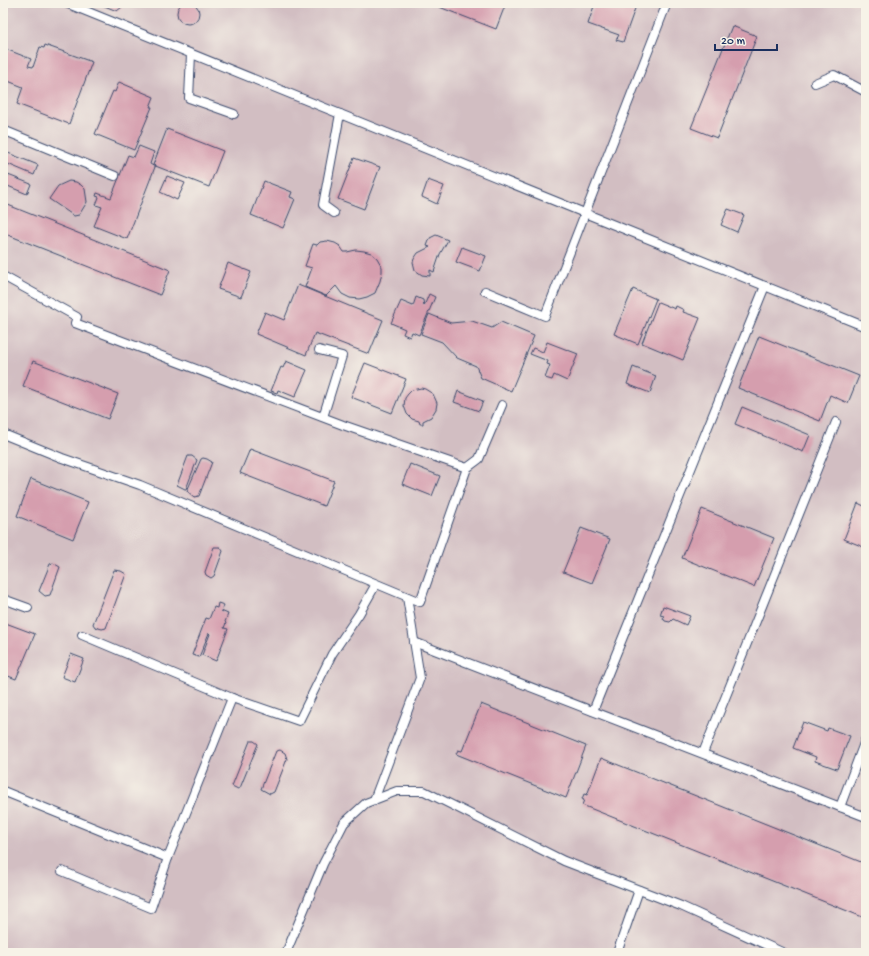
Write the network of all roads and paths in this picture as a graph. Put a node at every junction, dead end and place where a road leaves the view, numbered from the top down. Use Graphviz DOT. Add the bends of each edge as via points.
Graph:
graph roads {
  1 [pos="66,3"];
  2 [pos="667,3"];
  3 [pos="191,54"];
  4 [pos="815,83"];
  5 [pos="866,92"];
  6 [pos="234,114"];
  7 [pos="340,114"];
  8 [pos="3,130"];
  9 [pos="114,176"];
  10 [pos="334,213"];
  11 [pos="585,213"];
  12 [pos="3,276"];
  13 [pos="766,286"];
  14 [pos="485,290"];
  15 [pos="866,327"];
  16 [pos="319,350"];
  17 [pos="502,405"];
  18 [pos="323,417"];
  19 [pos="836,422"];
  20 [pos="3,434"];
  21 [pos="466,468"];
  22 [pos="376,584"];
  23 [pos="407,597"];
  24 [pos="3,599"];
  25 [pos="28,608"];
  26 [pos="82,635"];
  27 [pos="414,642"];
  28 [pos="232,698"];
  29 [pos="593,711"];
  30 [pos="866,738"];
  31 [pos="702,754"];
  32 [pos="3,792"];
  33 [pos="374,800"];
  34 [pos="840,807"];
  35 [pos="866,817"];
  36 [pos="168,858"];
  37 [pos="62,871"];
  38 [pos="639,890"];
  39 [pos="286,953"];
  40 [pos="617,953"];
  41 [pos="784,953"];
  1 -- 3 [label="lane"];
  2 -- 11 [label="lane"];
  3 -- 6 [label="lane" via="189,98"];
  3 -- 7 [label="lane"];
  4 -- 5 [label="lane" via="834,75"];
  7 -- 10 [label="lane" via="322,205"];
  7 -- 11 [label="lane"];
  8 -- 9 [label="lane"];
  11 -- 13 [label="lane"];
  11 -- 14 [label="lane" via="545,316"];
  12 -- 18 [label="lane" via="76,317 75,323"];
  13 -- 15 [label="lane"];
  13 -- 29 [label="lane"];
  16 -- 18 [label="lane" via="342,356"];
  17 -- 21 [label="lane" via="479,459"];
  18 -- 21 [label="lane"];
  19 -- 31 [label="lane"];
  20 -- 22 [label="lane" via="140,485"];
  21 -- 23 [label="lane" via="420,602"];
  22 -- 23 [label="lane"];
  22 -- 28 [label="lane" via="332,654 299,720"];
  23 -- 27 [label="lane"];
  24 -- 25 [label="lane"];
  26 -- 28 [label="lane"];
  27 -- 29 [label="lane"];
  27 -- 33 [label="lane" via="420,678"];
  28 -- 36 [label="lane"];
  29 -- 31 [label="lane"];
  30 -- 34 [label="lane"];
  31 -- 34 [label="lane"];
  32 -- 36 [label="lane"];
  33 -- 38 [label="lane" via="397,791 424,791 564,860"];
  33 -- 39 [label="lane" via="366,803 344,823 323,864"];
  34 -- 35 [label="lane"];
  36 -- 37 [label="lane" via="151,908"];
  38 -- 40 [label="lane"];
  38 -- 41 [label="lane"];
}
